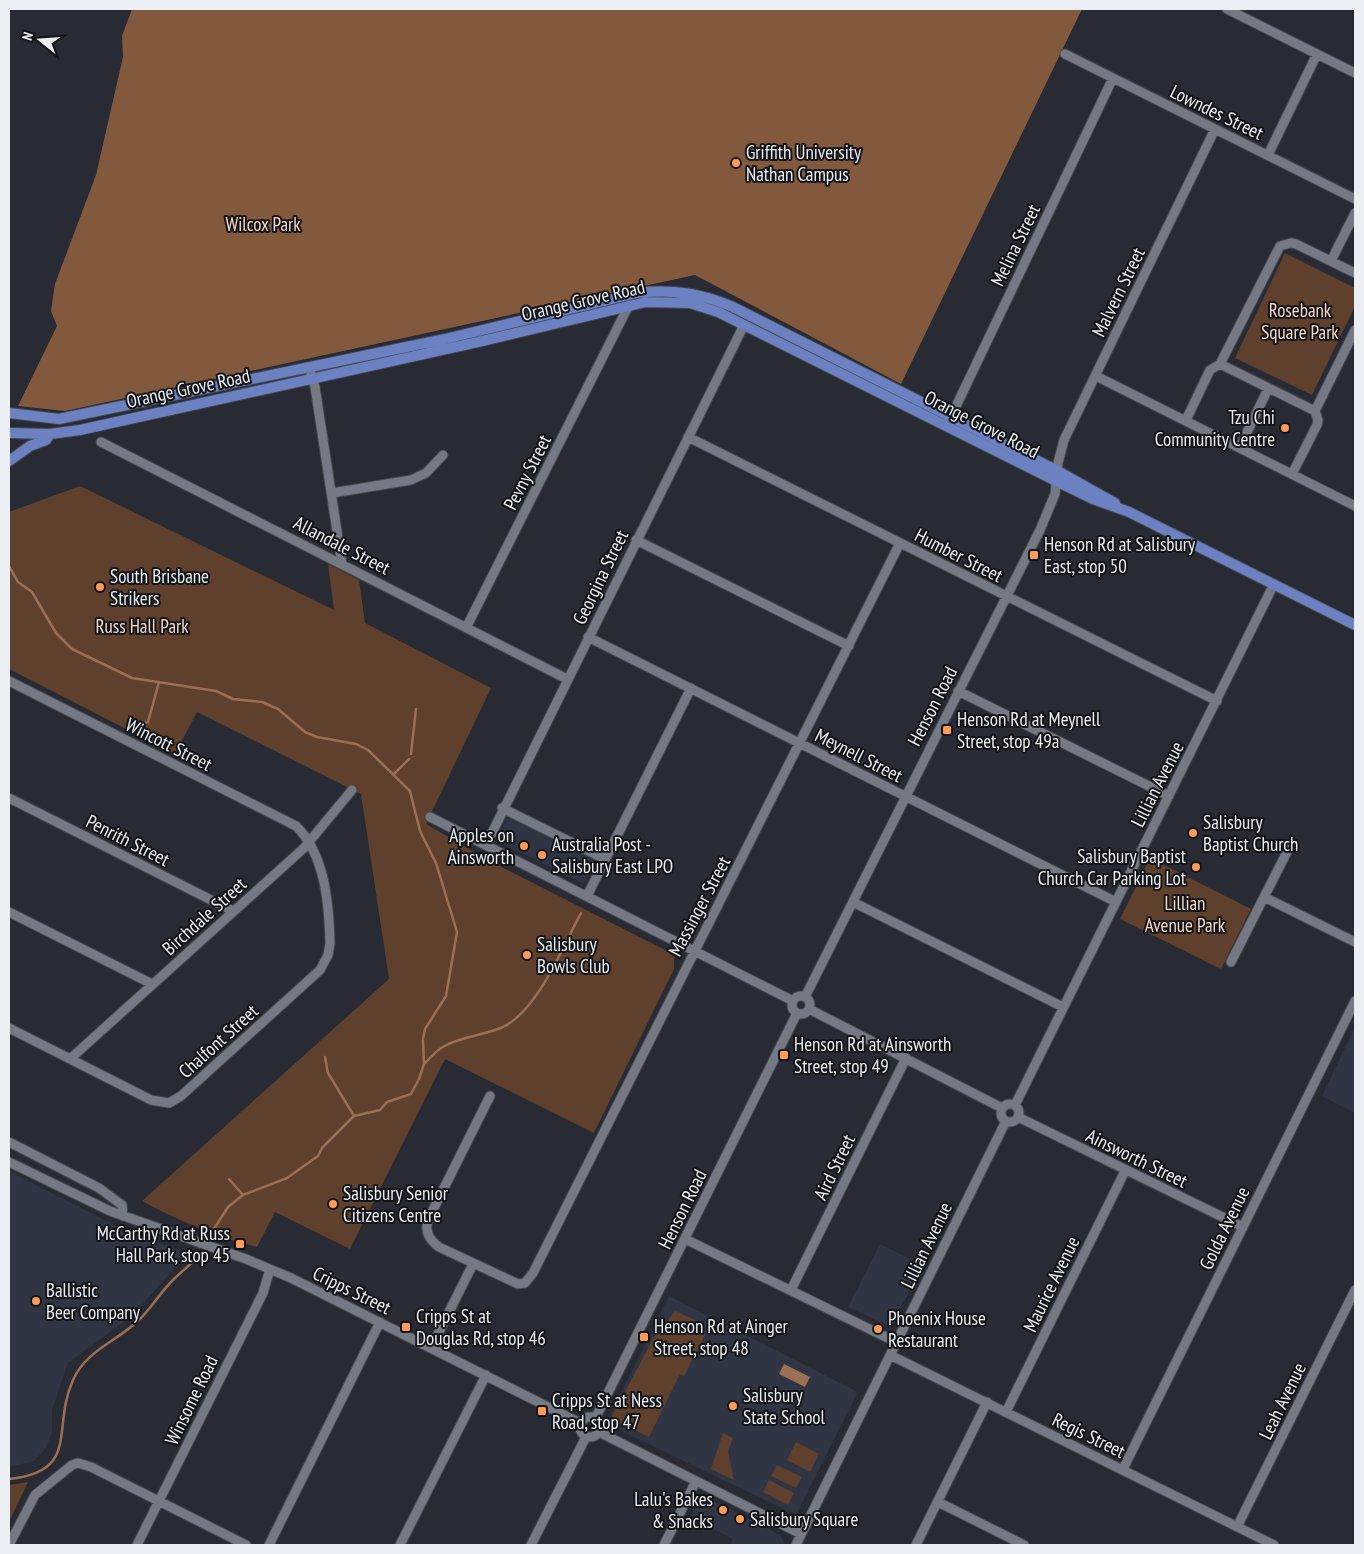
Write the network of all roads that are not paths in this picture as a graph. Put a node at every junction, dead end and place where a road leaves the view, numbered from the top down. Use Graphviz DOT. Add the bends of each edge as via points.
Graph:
graph roads {
  1 [pos="1227,9"];
  2 [pos="1065,54"];
  3 [pos="1317,54"];
  4 [pos="1355,73"];
  5 [pos="1114,78"];
  6 [pos="1215,129"];
  7 [pos="1268,155"];
  8 [pos="1355,199"];
  9 [pos="1355,212"];
  10 [pos="1331,261"];
  11 [pos="1355,273"];
  12 [pos="629,305"];
  13 [pos="607,310"];
  14 [pos="744,325"];
  15 [pos="1355,330"];
  16 [pos="615,332"];
  17 [pos="1220,364"];
  18 [pos="306,367"];
  19 [pos="1096,376"];
  20 [pos="313,379"];
  21 [pos="1268,389"];
  22 [pos="1315,411"];
  23 [pos="13,414"];
  24 [pos="1186,420"];
  25 [pos="948,422"];
  26 [pos="9,433"];
  27 [pos="50,434"];
  28 [pos="688,437"];
  29 [pos="101,442"];
  30 [pos="1240,447"];
  31 [pos="443,455"];
  32 [pos="9,461"];
  33 [pos="1058,471"];
  34 [pos="1292,474"];
  35 [pos="1058,482"];
  36 [pos="332,493"];
  37 [pos="1355,506"];
  38 [pos="1128,512"];
  39 [pos="636,540"];
  40 [pos="900,543"];
  41 [pos="342,564"];
  42 [pos="1274,584"];
  43 [pos="1006,596"];
  44 [pos="1355,625"];
  45 [pos="467,626"];
  46 [pos="588,637"];
  47 [pos="849,646"];
  48 [pos="567,679"];
  49 [pos="10,684"];
  50 [pos="690,688"];
  51 [pos="958,691"];
  52 [pos="1217,701"];
  53 [pos="800,744"];
  54 [pos="352,790"];
  55 [pos="905,796"];
  56 [pos="1169,796"];
  57 [pos="9,798"];
  58 [pos="502,808"];
  59 [pos="430,817"];
  60 [pos="310,842"];
  61 [pos="486,845"];
  62 [pos="1289,848"];
  63 [pos="605,859"];
  64 [pos="587,896"];
  65 [pos="1264,897"];
  66 [pos="853,902"];
  67 [pos="1116,902"];
  68 [pos="233,911"];
  69 [pos="9,912"];
  70 [pos="1355,942"];
  71 [pos="695,951"];
  72 [pos="1231,962"];
  73 [pos="152,984"];
  74 [pos="805,997"];
  75 [pos="793,1001"];
  76 [pos="1355,1001"];
  77 [pos="1063,1007"];
  78 [pos="809,1009"];
  79 [pos="797,1013"];
  80 [pos="9,1030"];
  81 [pos="906,1058"];
  82 [pos="70,1059"];
  83 [pos="490,1096"];
  84 [pos="1014,1104"];
  85 [pos="1002,1108"];
  86 [pos="1018,1117"];
  87 [pos="1006,1121"];
  88 [pos="9,1142"];
  89 [pos="9,1162"];
  90 [pos="1125,1170"];
  91 [pos="123,1216"];
  92 [pos="1243,1227"];
  93 [pos="685,1239"];
  94 [pos="473,1264"];
  95 [pos="270,1269"];
  96 [pos="791,1290"];
  97 [pos="1355,1290"];
  98 [pos="380,1322"];
  99 [pos="896,1342"];
  100 [pos="431,1348"];
  101 [pos="890,1355"];
  102 [pos="486,1375"];
  103 [pos="986,1402"];
  104 [pos="1006,1412"];
  105 [pos="596,1419"];
  106 [pos="580,1423"];
  107 [pos="599,1432"];
  108 [pos="586,1437"];
  109 [pos="1123,1470"];
  110 [pos="696,1481"];
  111 [pos="159,1501"];
  112 [pos="938,1502"];
  113 [pos="1237,1527"];
  114 [pos="801,1534"];
  115 [pos="9,1545"];
  116 [pos="137,1545"];
  117 [pos="246,1545"];
  118 [pos="269,1545"];
  119 [pos="400,1545"];
  120 [pos="531,1545"];
  121 [pos="664,1545"];
  122 [pos="796,1545"];
  123 [pos="916,1545"];
  124 [pos="1024,1545"];
  125 [pos="1270,1545"];
  1 -- 3 [label="street"];
  2 -- 5 [label="street, Lowndes Street"];
  3 -- 4 [label="street"];
  3 -- 7 [label="street"];
  5 -- 6 [label="street, Lowndes Street"];
  5 -- 25 [label="street, Melina Street"];
  6 -- 7 [label="street, Lowndes Street"];
  6 -- 19 [label="street, Malvern Street"];
  7 -- 8 [label="street, Lowndes Street"];
  9 -- 10 [label="street"];
  10 -- 11 [label="street"];
  10 -- 17 [label="street" via="1296,244 1280,246"];
  12 -- 13 [label="main road, Orange Grove Road"];
  12 -- 14 [label="main road, Orange Grove Road" via="659,301 690,303"];
  12 -- 16 [label="street, Pevny Street"];
  13 -- 16 [label="street" via="614,318"];
  13 -- 20 [label="main road, Orange Grove Road"];
  14 -- 25 [label="main road, Orange Grove Road"];
  14 -- 28 [label="street, Georgina Street"];
  15 -- 22 [label="street"];
  16 -- 45 [label="street, Pevny Street"];
  17 -- 21 [label="street"];
  17 -- 24 [label="street" via="1210,370"];
  18 -- 20 [label="street"];
  18 -- 23 [label="main road, Orange Grove Road" via="59,418"];
  18 -- 25 [label="main road, Orange Grove Road" via="445,339 638,293 657,290 688,292 711,297 733,307"];
  19 -- 24 [label="street"];
  19 -- 33 [label="street, Malvern Street" via="1064,440"];
  20 -- 27 [label="main road, Orange Grove Road"];
  20 -- 36 [label="street"];
  21 -- 22 [label="street"];
  21 -- 30 [label="street"];
  22 -- 34 [label="street" via="1317,425"];
  24 -- 30 [label="street"];
  25 -- 33 [label="main road, Orange Grove Road"];
  25 -- 35 [label="main road, Orange Grove Road"];
  26 -- 27 [label="main road, Orange Grove Road"];
  27 -- 32 [label="main road" via="46,440 30,446"];
  28 -- 39 [label="street, Georgina Street"];
  28 -- 40 [label="street, Humber Street"];
  29 -- 41 [label="street, Allandale Street"];
  30 -- 34 [label="street"];
  31 -- 36 [label="street" via="426,473 411,480"];
  33 -- 35 [label="street, Malvern Street"];
  33 -- 38 [label="main road, Orange Grove Road"];
  34 -- 37 [label="street"];
  35 -- 38 [label="main road, Orange Grove Road"];
  35 -- 43 [label="street, Henson Road" via="1047,514"];
  36 -- 41 [label="street"];
  38 -- 42 [label="main road, Orange Grove Road"];
  39 -- 46 [label="street, Georgina Street"];
  39 -- 47 [label="street"];
  40 -- 43 [label="street, Humber Street"];
  40 -- 47 [label="street, Massinger Street"];
  41 -- 45 [label="street, Allandale Street"];
  42 -- 44 [label="main road, Orange Grove Road"];
  42 -- 52 [label="street, Lillian Avenue"];
  43 -- 51 [label="street, Henson Road"];
  43 -- 52 [label="street, Humber Street"];
  45 -- 48 [label="street, Allandale Street"];
  46 -- 48 [label="street, Georgina Street"];
  46 -- 50 [label="street, Meynell Street"];
  47 -- 53 [label="street, Massinger Street"];
  48 -- 58 [label="street, Georgina Street"];
  49 -- 60 [label="street, Wincott Street" via="288,821"];
  50 -- 53 [label="street, Meynell Street"];
  50 -- 63 [label="street"];
  51 -- 55 [label="street, Henson Road"];
  51 -- 56 [label="street"];
  52 -- 56 [label="street, Lillian Avenue"];
  53 -- 55 [label="street, Meynell Street"];
  53 -- 71 [label="street, Massinger Street"];
  54 -- 60 [label="street, Birchdale Street"];
  55 -- 66 [label="street, Henson Road"];
  55 -- 67 [label="street, Meynell Street"];
  56 -- 67 [label="street, Lillian Avenue"];
  57 -- 68 [label="street, Penrith Street"];
  58 -- 61 [label="street, Georgina Street"];
  58 -- 63 [label="street"];
  59 -- 61 [label="street"];
  60 -- 68 [label="street, Birchdale Street"];
  60 -- 82 [label="street, Chalfont Street" via="320,864 330,931 328,956 320,970 232,1050 169,1103 151,1100"];
  61 -- 64 [label="street"];
  62 -- 65 [label="street"];
  63 -- 64 [label="street"];
  64 -- 71 [label="street"];
  65 -- 70 [label="street"];
  65 -- 72 [label="street"];
  66 -- 74 [label="street, Henson Road"];
  66 -- 77 [label="street"];
  67 -- 77 [label="street, Lillian Avenue"];
  68 -- 73 [label="street, Birchdale Street"];
  69 -- 73 [label="street"];
  71 -- 75 [label="street"];
  71 -- 94 [label="street, Massinger Street" via="533,1273 525,1283 512,1282"];
  73 -- 82 [label="street, Birchdale Street"];
  74 -- 75 [label="street" via="797,997"];
  74 -- 78 [label="street" via="809,1001"];
  75 -- 79 [label="street" via="793,1009"];
  76 -- 92 [label="street, Golda Avenue"];
  77 -- 84 [label="street, Lillian Avenue"];
  78 -- 79 [label="street" via="802,1014"];
  78 -- 81 [label="street"];
  79 -- 93 [label="street, Henson Road"];
  80 -- 82 [label="street, Chalfont Street"];
  81 -- 85 [label="street"];
  81 -- 96 [label="street, Aird Street"];
  83 -- 94 [label="street" via="429,1218 427,1233 439,1247"];
  84 -- 85 [label="street" via="1009,1103"];
  84 -- 86 [label="street"];
  85 -- 87 [label="street" via="1002,1117"];
  86 -- 87 [label="street" via="1012,1122"];
  86 -- 90 [label="street, Ainsworth Street"];
  87 -- 99 [label="street, Lillian Avenue"];
  88 -- 91 [label="street" via="99,1188 122,1205"];
  89 -- 91 [label="street, Cripps Street"];
  90 -- 92 [label="street, Ainsworth Street"];
  90 -- 104 [label="street, Maurice Avenue"];
  91 -- 95 [label="street, Cripps Street"];
  92 -- 109 [label="street, Golda Avenue"];
  93 -- 96 [label="street"];
  93 -- 105 [label="street, Henson Road"];
  94 -- 100 [label="street"];
  95 -- 98 [label="street, Cripps Street"];
  95 -- 111 [label="street, Winsome Road" via="263,1293"];
  96 -- 99 [label="street"];
  97 -- 113 [label="street, Leah Avenue"];
  98 -- 100 [label="street, Cripps Street"];
  98 -- 118 [label="street"];
  99 -- 101 [label="street, Lillian Avenue"];
  100 -- 102 [label="street, Cripps Street"];
  101 -- 103 [label="street, Regis Street"];
  101 -- 114 [label="street, Lillian Avenue"];
  102 -- 106 [label="street, Cripps Street"];
  102 -- 119 [label="street"];
  103 -- 104 [label="street, Regis Street"];
  103 -- 112 [label="street"];
  104 -- 109 [label="street, Regis Street"];
  105 -- 106 [label="street" via="587,1417"];
  105 -- 107 [label="street"];
  106 -- 108 [label="street" via="580,1430"];
  107 -- 108 [label="street"];
  107 -- 110 [label="street"];
  108 -- 120 [label="street"];
  109 -- 113 [label="street, Regis Street"];
  110 -- 114 [label="street"];
  110 -- 121 [label="street"];
  111 -- 115 [label="street" via="78,1463 35,1495"];
  111 -- 116 [label="street, Winsome Road"];
  111 -- 117 [label="street"];
  112 -- 123 [label="street"];
  112 -- 124 [label="street"];
  113 -- 125 [label="street, Regis Street"];
  114 -- 122 [label="street, Lillian Avenue"];
}
